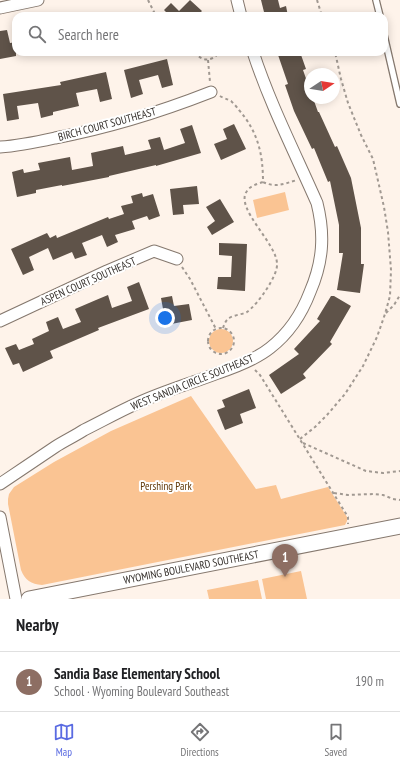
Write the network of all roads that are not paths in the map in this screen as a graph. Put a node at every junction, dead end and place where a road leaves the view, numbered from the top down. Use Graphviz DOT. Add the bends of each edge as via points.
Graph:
graph roads {
  1 [pos="38,0"];
  2 [pos="237,0"];
  3 [pos="376,0"];
  4 [pos="0,8"];
  5 [pos="240,12"];
  6 [pos="379,12"];
  7 [pos="388,53"];
  8 [pos="254,56"];
  9 [pos="211,92"];
  10 [pos="400,104"];
  11 [pos="0,147"];
  12 [pos="177,259"];
  13 [pos="0,321"];
  14 [pos="0,484"];
  15 [pos="0,517"];
  16 [pos="400,526"];
  17 [pos="16,599"];
  18 [pos="29,599"];
  1 -- 4 [label="street"];
  2 -- 5 [label="street"];
  3 -- 6 [label="lane"];
  7 -- 10 [label="lane"];
  8 -- 14 [label="street, WEST SANDIA CIRCLE SOUTHEAST" via="319,212 322,230 320,263 308,298 282,338 253,359 165,392 111,416 57,446"];
  9 -- 11 [label="street, BIRCH COURT SOUTHEAST" via="103,127 42,141"];
  12 -- 13 [label="street, ASPEN COURT SOUTHEAST" via="154,251"];
  15 -- 17 [label="street"];
  16 -- 18 [label="main road, WYOMING BOULEVARD SOUTHEAST"];
}
